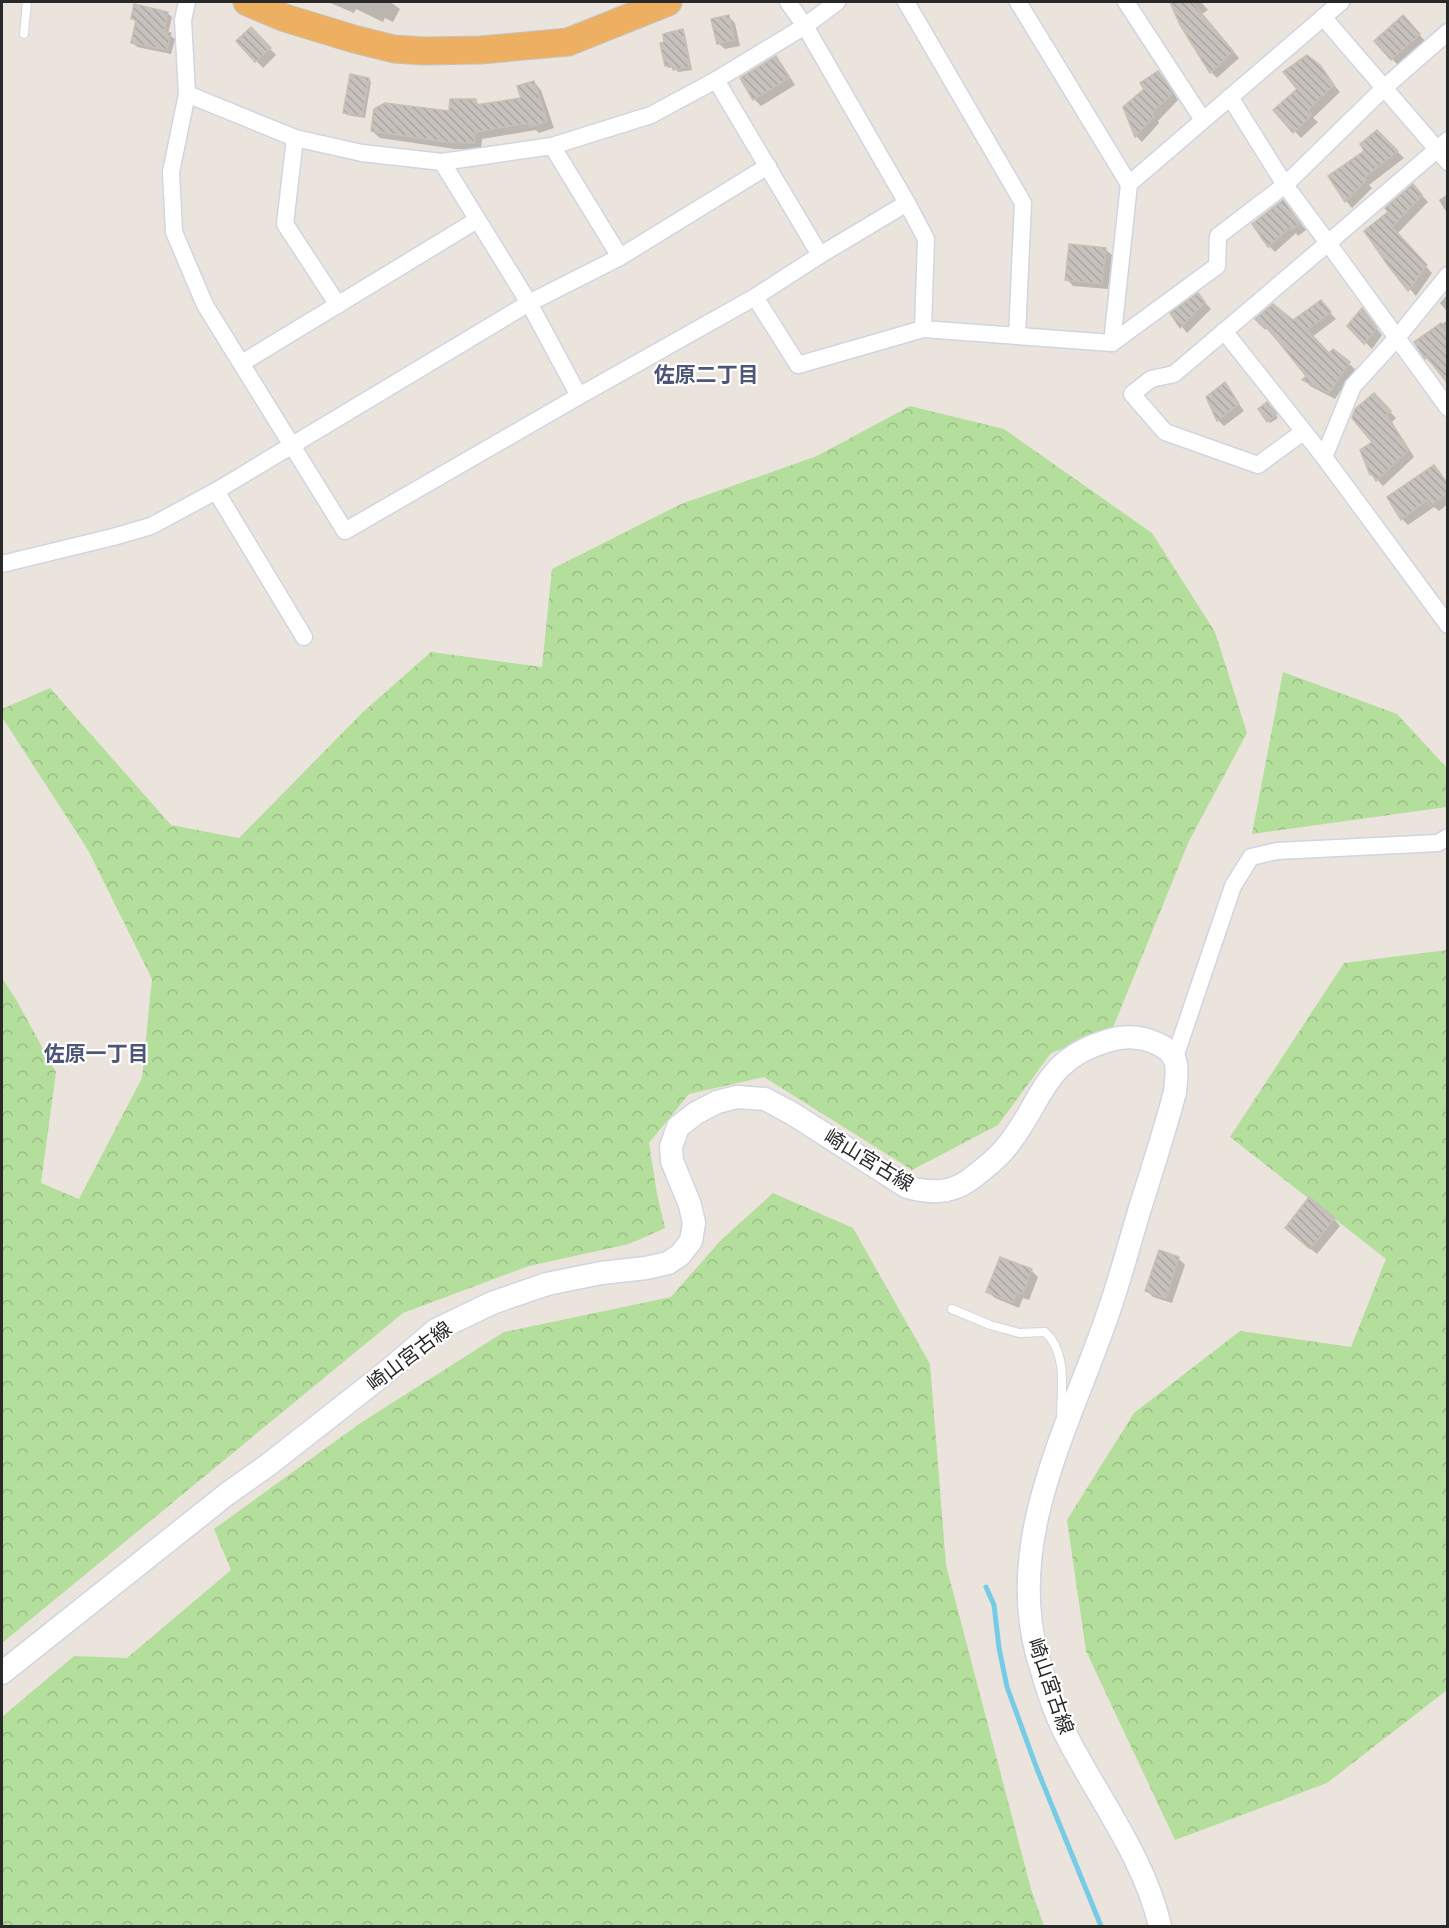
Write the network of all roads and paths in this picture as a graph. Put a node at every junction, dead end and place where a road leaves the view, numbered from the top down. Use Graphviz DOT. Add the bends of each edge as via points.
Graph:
graph roads {
  1 [pos="27,2"];
  2 [pos="187,2"];
  3 [pos="247,2"];
  4 [pos="668,2"];
  5 [pos="788,2"];
  6 [pos="837,2"];
  7 [pos="906,2"];
  8 [pos="1018,2"];
  9 [pos="1126,2"];
  10 [pos="1341,2"];
  11 [pos="289,10"];
  12 [pos="1323,17"];
  13 [pos="805,26"];
  14 [pos="1448,32"];
  15 [pos="24,34"];
  16 [pos="716,80"];
  17 [pos="1384,88"];
  18 [pos="187,94"];
  19 [pos="1230,97"];
  20 [pos="1203,120"];
  21 [pos="295,138"];
  22 [pos="552,146"];
  23 [pos="1444,150"];
  24 [pos="442,162"];
  25 [pos="768,166"];
  26 [pos="1129,184"];
  27 [pos="1285,185"];
  28 [pos="907,203"];
  29 [pos="477,220"];
  30 [pos="1328,243"];
  31 [pos="820,255"];
  32 [pos="620,257"];
  33 [pos="1448,275"];
  34 [pos="755,297"];
  35 [pos="529,303"];
  36 [pos="338,306"];
  37 [pos="923,329"];
  38 [pos="1224,331"];
  39 [pos="1017,336"];
  40 [pos="1396,339"];
  41 [pos="1112,343"];
  42 [pos="242,363"];
  43 [pos="579,396"];
  44 [pos="1448,408"];
  45 [pos="1304,432"];
  46 [pos="292,444"];
  47 [pos="1324,457"];
  48 [pos="216,491"];
  49 [pos="2,564"];
  50 [pos="1445,617"];
  51 [pos="304,637"];
  52 [pos="1448,837"];
  53 [pos="1175,1056"];
  54 [pos="952,1310"];
  55 [pos="1059,1439"];
  56 [pos="2,1673"];
  57 [pos="1160,1926"];
  1 -- 15 [label="lane"];
  2 -- 18 [label="street" via="183,20"];
  3 -- 11 [label="highway"];
  4 -- 11 [label="highway" via="568,42 481,50 394,49 354,39"];
  5 -- 13 [label="street"];
  6 -- 13 [label="street"];
  7 -- 39 [label="street" via="1023,203"];
  8 -- 26 [label="street"];
  9 -- 20 [label="street"];
  10 -- 12 [label="street"];
  12 -- 17 [label="street"];
  12 -- 19 [label="street"];
  13 -- 16 [label="street"];
  13 -- 28 [label="street"];
  14 -- 17 [label="street"];
  16 -- 22 [label="street" via="651,115"];
  16 -- 25 [label="street"];
  17 -- 23 [label="street"];
  17 -- 27 [label="street"];
  18 -- 21 [label="street"];
  18 -- 42 [label="street" via="171,172 174,232 206,305"];
  19 -- 20 [label="street"];
  19 -- 27 [label="street"];
  20 -- 26 [label="street"];
  21 -- 24 [label="street" via="362,153"];
  21 -- 36 [label="street" via="285,224"];
  22 -- 24 [label="street"];
  22 -- 32 [label="street"];
  23 -- 30 [label="street"];
  24 -- 29 [label="street"];
  25 -- 31 [label="street"];
  25 -- 32 [label="street"];
  26 -- 41 [label="street"];
  27 -- 30 [label="street"];
  27 -- 41 [label="street" via="1218,236 1217,266"];
  28 -- 31 [label="street"];
  28 -- 37 [label="street" via="926,240"];
  29 -- 35 [label="street"];
  29 -- 36 [label="street"];
  30 -- 38 [label="street"];
  30 -- 40 [label="street"];
  31 -- 34 [label="street"];
  32 -- 35 [label="street"];
  33 -- 40 [label="street"];
  34 -- 37 [label="street" via="798,365"];
  34 -- 43 [label="street"];
  35 -- 43 [label="street"];
  35 -- 46 [label="street"];
  36 -- 42 [label="street"];
  37 -- 39 [label="street"];
  38 -- 45 [label="street"];
  38 -- 45 [label="street" via="1174,375 1151,379 1132,394 1165,432 1258,465"];
  39 -- 41 [label="street"];
  40 -- 44 [label="street"];
  40 -- 47 [label="street" via="1353,386"];
  42 -- 46 [label="street"];
  43 -- 46 [label="street" via="345,531"];
  45 -- 47 [label="street"];
  46 -- 48 [label="street"];
  47 -- 50 [label="street"];
  48 -- 49 [label="street" via="151,526"];
  48 -- 51 [label="street"];
  52 -- 53 [label="street" via="1438,843 1277,851 1251,857 1233,886"];
  53 -- 55 [label="main road, 崎山宮古線" via="1176,1092 1171,1110 1105,1322"];
  53 -- 56 [label="main road, 崎山宮古線" via="1139,1037 1119,1037 1089,1046 1049,1078 1004,1150 957,1188 940,1192 907,1187 765,1099 737,1096 696,1113 678,1127 671,1147 672,1161 694,1223 691,1240 680,1255 668,1263 646,1268 547,1284 492,1303 436,1330"];
  54 -- 55 [label="lane" via="1019,1333 1044,1332 1054,1340 1063,1371"];
  55 -- 57 [label="main road, 崎山宮古線" via="1031,1546 1032,1631 1065,1734 1126,1841"];
}
